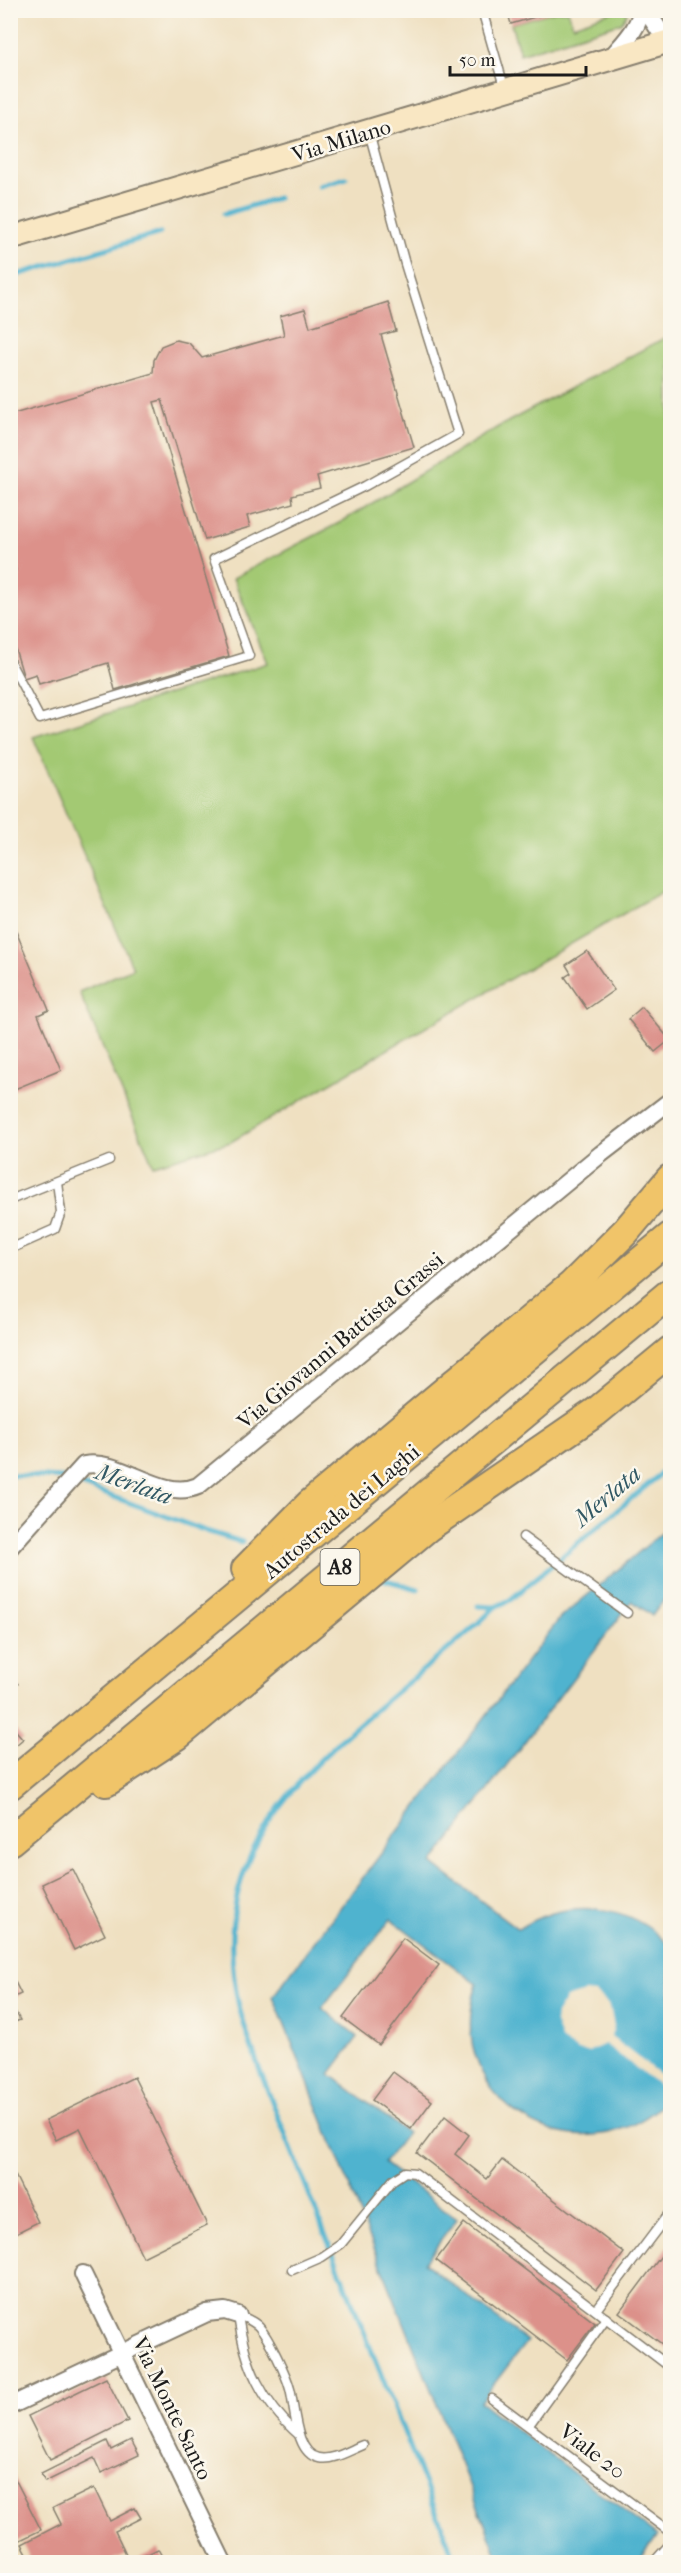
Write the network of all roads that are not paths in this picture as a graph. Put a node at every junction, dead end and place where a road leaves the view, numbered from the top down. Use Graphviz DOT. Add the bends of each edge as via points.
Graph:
graph roads {
  1 [pos="482,10"];
  2 [pos="641,10"];
  3 [pos="646,10"];
  4 [pos="663,10"];
  5 [pos="669,41"];
  6 [pos="610,59"];
  7 [pos="505,91"];
  8 [pos="369,132"];
  9 [pos="10,238"];
  10 [pos="10,662"];
  11 [pos="670,1101"];
  12 [pos="109,1160"];
  13 [pos="670,1179"];
  14 [pos="57,1182"];
  15 [pos="10,1200"];
  16 [pos="670,1237"];
  17 [pos="10,1249"];
  18 [pos="670,1293"];
  19 [pos="670,1351"];
  20 [pos="523,1537"];
  21 [pos="10,1547"];
  22 [pos="627,1613"];
  23 [pos="133,1683"];
  24 [pos="10,1785"];
  25 [pos="10,1842"];
  26 [pos="670,2212"];
  27 [pos="292,2270"];
  28 [pos="82,2274"];
  29 [pos="596,2310"];
  30 [pos="238,2315"];
  31 [pos="606,2318"];
  32 [pos="120,2354"];
  33 [pos="670,2367"];
  34 [pos="492,2399"];
  35 [pos="10,2406"];
  36 [pos="529,2425"];
  37 [pos="299,2435"];
  38 [pos="363,2445"];
  39 [pos="670,2532"];
  40 [pos="670,2544"];
  41 [pos="223,2562"];
  42 [pos="654,2562"];
  1 -- 7 [label="lane"];
  2 -- 6 [label="street" via="636,25"];
  3 -- 5 [label="street"];
  4 -- 5 [label="street"];
  5 -- 6 [label="main road, Via Milano"];
  6 -- 7 [label="main road, Via Milano"];
  7 -- 8 [label="main road, Via Milano"];
  8 -- 9 [label="main road, Via Milano"];
  8 -- 10 [label="lane" via="458,434 365,486 214,559 249,656 40,719"];
  11 -- 21 [label="street, Via Giovanni Battista Grassi" via="198,1486 178,1491 96,1465 84,1465"];
  12 -- 14 [label="lane"];
  13 -- 23 [label="highway" via="572,1285 310,1503"];
  14 -- 15 [label="lane"];
  14 -- 17 [label="lane" via="61,1212 55,1229"];
  16 -- 23 [label="highway, Autostrada dei Laghi / A8"];
  18 -- 25 [label="highway, Autostrada dei Laghi / A8"];
  19 -- 25 [label="highway" via="597,1412 428,1527 178,1735"];
  20 -- 22 [label="lane"];
  23 -- 24 [label="highway, Autostrada dei Laghi / A8"];
  26 -- 29 [label="lane"];
  27 -- 29 [label="lane" via="341,2244 397,2176 415,2173"];
  28 -- 32 [label="street, Via Monte Santo"];
  29 -- 31 [label="lane"];
  30 -- 32 [label="street" via="225,2311 207,2313"];
  30 -- 37 [label="lane" via="244,2351 264,2396"];
  30 -- 37 [label="lane" via="258,2326 284,2373"];
  31 -- 33 [label="lane"];
  31 -- 36 [label="lane"];
  32 -- 35 [label="street"];
  32 -- 41 [label="street, Via Monte Santo"];
  34 -- 36 [label="lane, Viale 20"];
  36 -- 39 [label="lane, Viale 20"];
  37 -- 38 [label="lane" via="308,2452 318,2458"];
  40 -- 42 [label="lane"];
}
